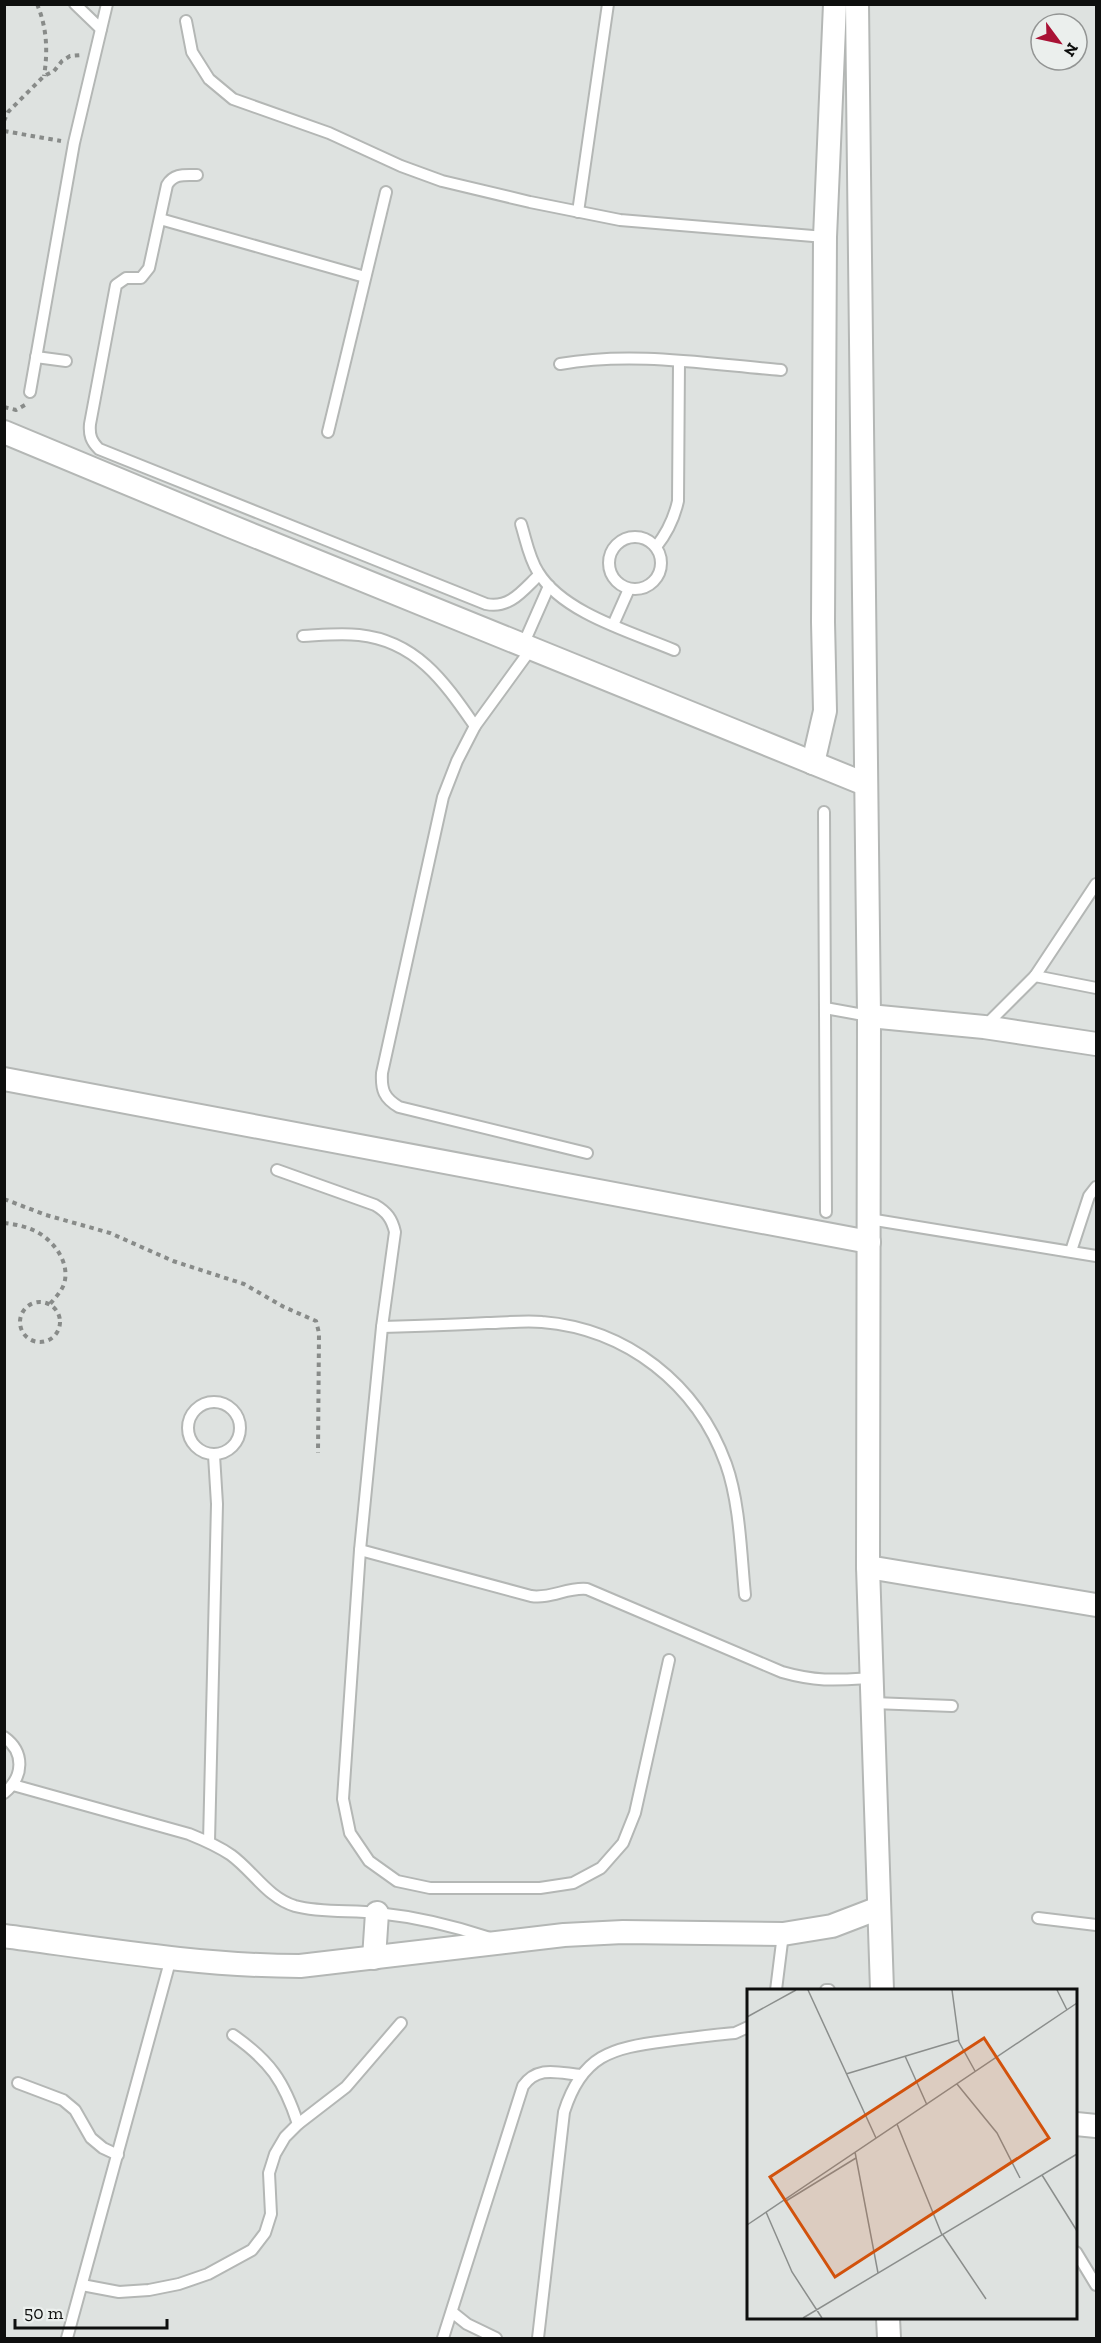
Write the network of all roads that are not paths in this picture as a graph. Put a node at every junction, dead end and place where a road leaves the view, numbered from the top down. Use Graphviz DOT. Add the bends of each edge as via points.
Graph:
graph roads {
  1 [pos="75,4"];
  2 [pos="107,4"];
  3 [pos="608,4"];
  4 [pos="835,4"];
  5 [pos="857,4"];
  6 [pos="186,21"];
  7 [pos="101,29"];
  8 [pos="197,175"];
  9 [pos="386,192"];
  10 [pos="578,212"];
  11 [pos="160,219"];
  12 [pos="825,237"];
  13 [pos="365,278"];
  14 [pos="36,357"];
  15 [pos="66,362"];
  16 [pos="679,362"];
  17 [pos="560,364"];
  18 [pos="780,370"];
  19 [pos="30,392"];
  20 [pos="4,432"];
  21 [pos="328,432"];
  22 [pos="521,524"];
  23 [pos="656,547"];
  24 [pos="539,575"];
  25 [pos="549,586"];
  26 [pos="629,589"];
  27 [pos="613,625"];
  28 [pos="303,636"];
  29 [pos="527,647"];
  30 [pos="674,650"];
  31 [pos="475,726"];
  32 [pos="813,763"];
  33 [pos="866,784"];
  34 [pos="824,812"];
  35 [pos="1096,884"];
  36 [pos="1035,976"];
  37 [pos="1096,988"];
  38 [pos="825,1008"];
  39 [pos="869,1016"];
  40 [pos="984,1028"];
  41 [pos="1096,1044"];
  42 [pos="4,1078"];
  43 [pos="587,1153"];
  44 [pos="277,1170"];
  45 [pos="1096,1187"];
  46 [pos="826,1212"];
  47 [pos="869,1219"];
  48 [pos="869,1242"];
  49 [pos="1071,1251"];
  50 [pos="1096,1256"];
  51 [pos="382,1327"];
  52 [pos="214,1455"];
  53 [pos="360,1550"];
  54 [pos="868,1567"];
  55 [pos="745,1595"];
  56 [pos="1096,1605"];
  57 [pos="669,1659"];
  58 [pos="872,1678"];
  59 [pos="873,1703"];
  60 [pos="952,1706"];
  61 [pos="4,1737"];
  62 [pos="9,1789"];
  63 [pos="209,1842"];
  64 [pos="879,1908"];
  65 [pos="377,1913"];
  66 [pos="1038,1918"];
  67 [pos="1096,1925"];
  68 [pos="783,1934"];
  69 [pos="4,1936"];
  70 [pos="505,1942"];
  71 [pos="171,1958"];
  72 [pos="374,1958"];
  73 [pos="776,1989"];
  74 [pos="882,1989"];
  75 [pos="401,2023"];
  76 [pos="747,2027"];
  77 [pos="233,2035"];
  78 [pos="581,2075"];
  79 [pos="18,2083"];
  80 [pos="298,2124"];
  81 [pos="1077,2124"];
  82 [pos="1096,2126"];
  83 [pos="118,2155"];
  84 [pos="1077,2254"];
  85 [pos="1096,2284"];
  86 [pos="82,2285"];
  87 [pos="452,2312"];
  88 [pos="888,2319"];
  89 [pos="67,2338"];
  90 [pos="443,2338"];
  91 [pos="496,2338"];
  92 [pos="538,2338"];
  93 [pos="889,2338"];
  1 -- 7 [label="lane"];
  2 -- 7 [label="lane"];
  3 -- 10 [label="lane"];
  4 -- 12 [label="street"];
  5 -- 33 [label="street"];
  6 -- 10 [label="lane" via="192,52 208,79 233,99 329,133 442,181"];
  7 -- 14 [label="lane" via="74,143"];
  8 -- 11 [label="lane" via="170,179"];
  9 -- 13 [label="lane"];
  10 -- 12 [label="lane" via="620,220"];
  11 -- 13 [label="lane"];
  11 -- 24 [label="lane" via="149,268 141,278 120,280 115,291 89,434 99,449 486,604 506,604"];
  12 -- 32 [label="street" via="826,684 825,711"];
  13 -- 21 [label="lane"];
  14 -- 15 [label="lane"];
  14 -- 19 [label="lane"];
  16 -- 17 [label="lane" via="623,357"];
  16 -- 18 [label="lane"];
  16 -- 23 [label="lane" via="678,501 670,526"];
  20 -- 29 [label="street"];
  22 -- 24 [label="lane"];
  23 -- 26 [label="lane" via="661,564 654,581"];
  23 -- 26 [label="lane" via="640,537 615,545 610,553 609,571"];
  24 -- 25 [label="lane"];
  25 -- 27 [label="lane" via="570,604"];
  25 -- 29 [label="lane"];
  26 -- 27 [label="lane"];
  27 -- 30 [label="lane"];
  28 -- 31 [label="lane" via="361,635 393,644 421,660 445,682"];
  29 -- 31 [label="lane"];
  29 -- 32 [label="street"];
  31 -- 43 [label="lane" via="443,797 381,1087 387,1100 399,1107"];
  32 -- 33 [label="street"];
  33 -- 39 [label="street"];
  34 -- 38 [label="lane"];
  35 -- 36 [label="lane"];
  36 -- 37 [label="lane"];
  36 -- 40 [label="lane"];
  38 -- 39 [label="lane"];
  38 -- 46 [label="lane"];
  39 -- 40 [label="street"];
  39 -- 47 [label="street"];
  40 -- 41 [label="street"];
  42 -- 48 [label="street"];
  44 -- 51 [label="lane" via="375,1206 386,1211 393,1221 396,1232"];
  45 -- 49 [label="lane" via="1089,1196"];
  47 -- 48 [label="street"];
  47 -- 49 [label="lane"];
  48 -- 54 [label="street"];
  49 -- 50 [label="lane"];
  51 -- 53 [label="lane"];
  51 -- 55 [label="lane" via="540,1322 571,1326 629,1347 671,1378 704,1418 726,1465 737,1516"];
  52 -- 52 [label="lane" via="226,1452 240,1434 235,1411 214,1401 202,1404 188,1422 193,1445"];
  52 -- 63 [label="lane" via="217,1504"];
  53 -- 57 [label="lane" via="344,1799 350,1833 369,1861 397,1881 430,1888 540,1888 573,1883 601,1868 623,1843 635,1813"];
  53 -- 58 [label="lane" via="531,1596 587,1589 782,1672 825,1681"];
  54 -- 56 [label="street"];
  54 -- 58 [label="street"];
  58 -- 59 [label="street"];
  59 -- 60 [label="lane"];
  59 -- 64 [label="street"];
  61 -- 62 [label="lane" via="13,1743 20,1756 20,1772"];
  62 -- 63 [label="lane"];
  63 -- 65 [label="lane" via="231,1855 270,1892 294,1905"];
  64 -- 68 [label="street" via="832,1926"];
  64 -- 74 [label="street"];
  65 -- 70 [label="lane" via="434,1922"];
  65 -- 72 [label="street"];
  66 -- 67 [label="lane"];
  68 -- 70 [label="street" via="623,1932"];
  68 -- 73 [label="lane"];
  69 -- 71 [label="street"];
  70 -- 72 [label="street"];
  71 -- 72 [label="street" via="273,1966"];
  71 -- 83 [label="lane"];
  75 -- 80 [label="lane" via="346,2087"];
  76 -- 78 [label="lane" via="735,2033 630,2045 611,2051"];
  77 -- 80 [label="lane" via="256,2051 275,2072"];
  78 -- 87 [label="lane" via="537,2073 523,2086"];
  78 -- 92 [label="lane" via="564,2112"];
  79 -- 83 [label="lane" via="63,2100 75,2110 91,2138"];
  80 -- 86 [label="lane" via="275,2154 269,2173 271,2214 265,2233 252,2250 208,2274 179,2284 119,2292"];
  81 -- 82 [label="street"];
  83 -- 86 [label="lane"];
  84 -- 85 [label="lane"];
  86 -- 89 [label="lane"];
  87 -- 90 [label="lane"];
  87 -- 91 [label="lane"];
  88 -- 93 [label="street"];
}
